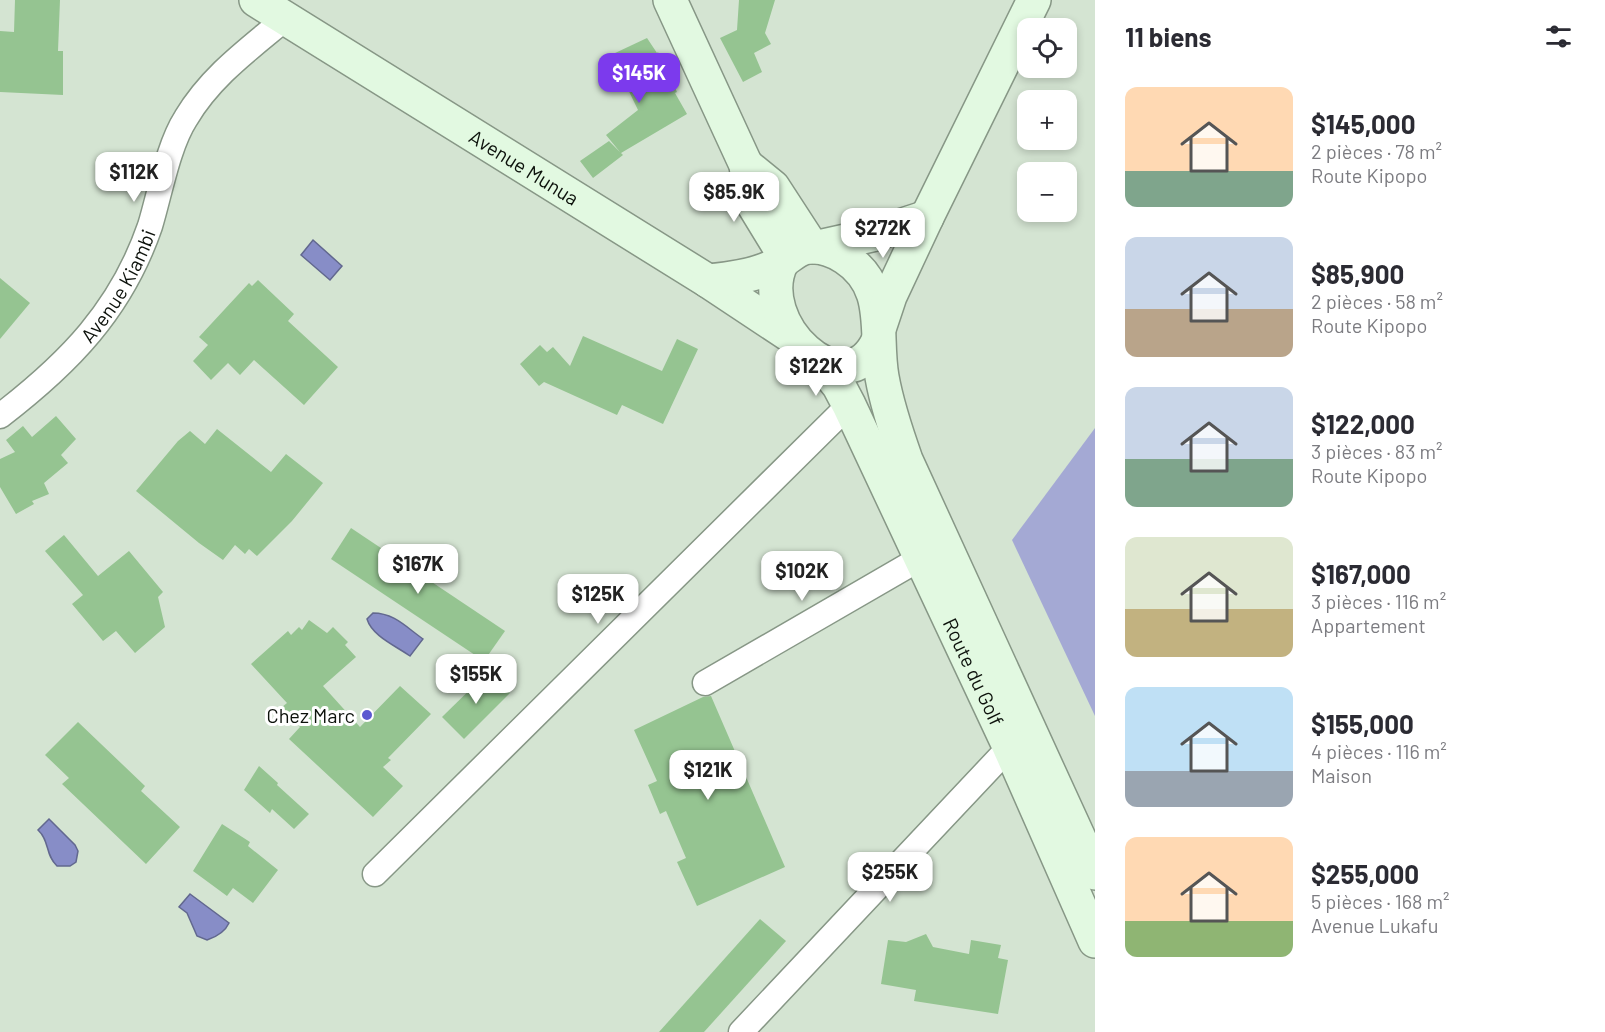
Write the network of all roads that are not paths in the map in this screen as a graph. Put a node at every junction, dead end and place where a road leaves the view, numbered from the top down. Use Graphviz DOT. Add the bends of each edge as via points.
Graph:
graph roads {
  1 [pos="256,0"];
  2 [pos="670,0"];
  3 [pos="1034,0"];
  4 [pos="286,18"];
  5 [pos="927,217"];
  6 [pos="800,254"];
  7 [pos="708,281"];
  8 [pos="879,334"];
  9 [pos="804,348"];
  10 [pos="849,405"];
  11 [pos="0,416"];
  12 [pos="921,558"];
  13 [pos="705,683"];
  14 [pos="1019,737"];
  15 [pos="1095,873"];
  16 [pos="375,874"];
  17 [pos="1095,940"];
  18 [pos="741,1032"];
  1 -- 4 [label="main road, Avenue Munua"];
  2 -- 6 [label="main road" via="746,165 750,199"];
  3 -- 5 [label="main road"];
  4 -- 7 [label="main road, Avenue Munua"];
  4 -- 11 [label="street, Avenue Kiambi" via="228,65 185,119 138,255 94,330 27,396"];
  5 -- 6 [label="main road"];
  5 -- 8 [label="main road" via="890,296"];
  6 -- 7 [label="main road" via="755,273"];
  6 -- 8 [label="main road" via="839,255 860,270 876,300"];
  6 -- 9 [label="main road" via="777,279 776,300 783,323"];
  7 -- 9 [label="main road, Avenue Munua"];
  8 -- 9 [label="main road" via="874,350 853,364 836,366"];
  8 -- 14 [label="main road" via="885,394 906,460"];
  9 -- 10 [label="main road, Route du Golf" via="839,386"];
  10 -- 12 [label="main road, Route du Golf"];
  10 -- 16 [label="street"];
  12 -- 13 [label="street"];
  12 -- 14 [label="main road, Route du Golf"];
  14 -- 15 [label="main road"];
  14 -- 17 [label="main road, Route du Golf"];
  14 -- 18 [label="street"];
}
